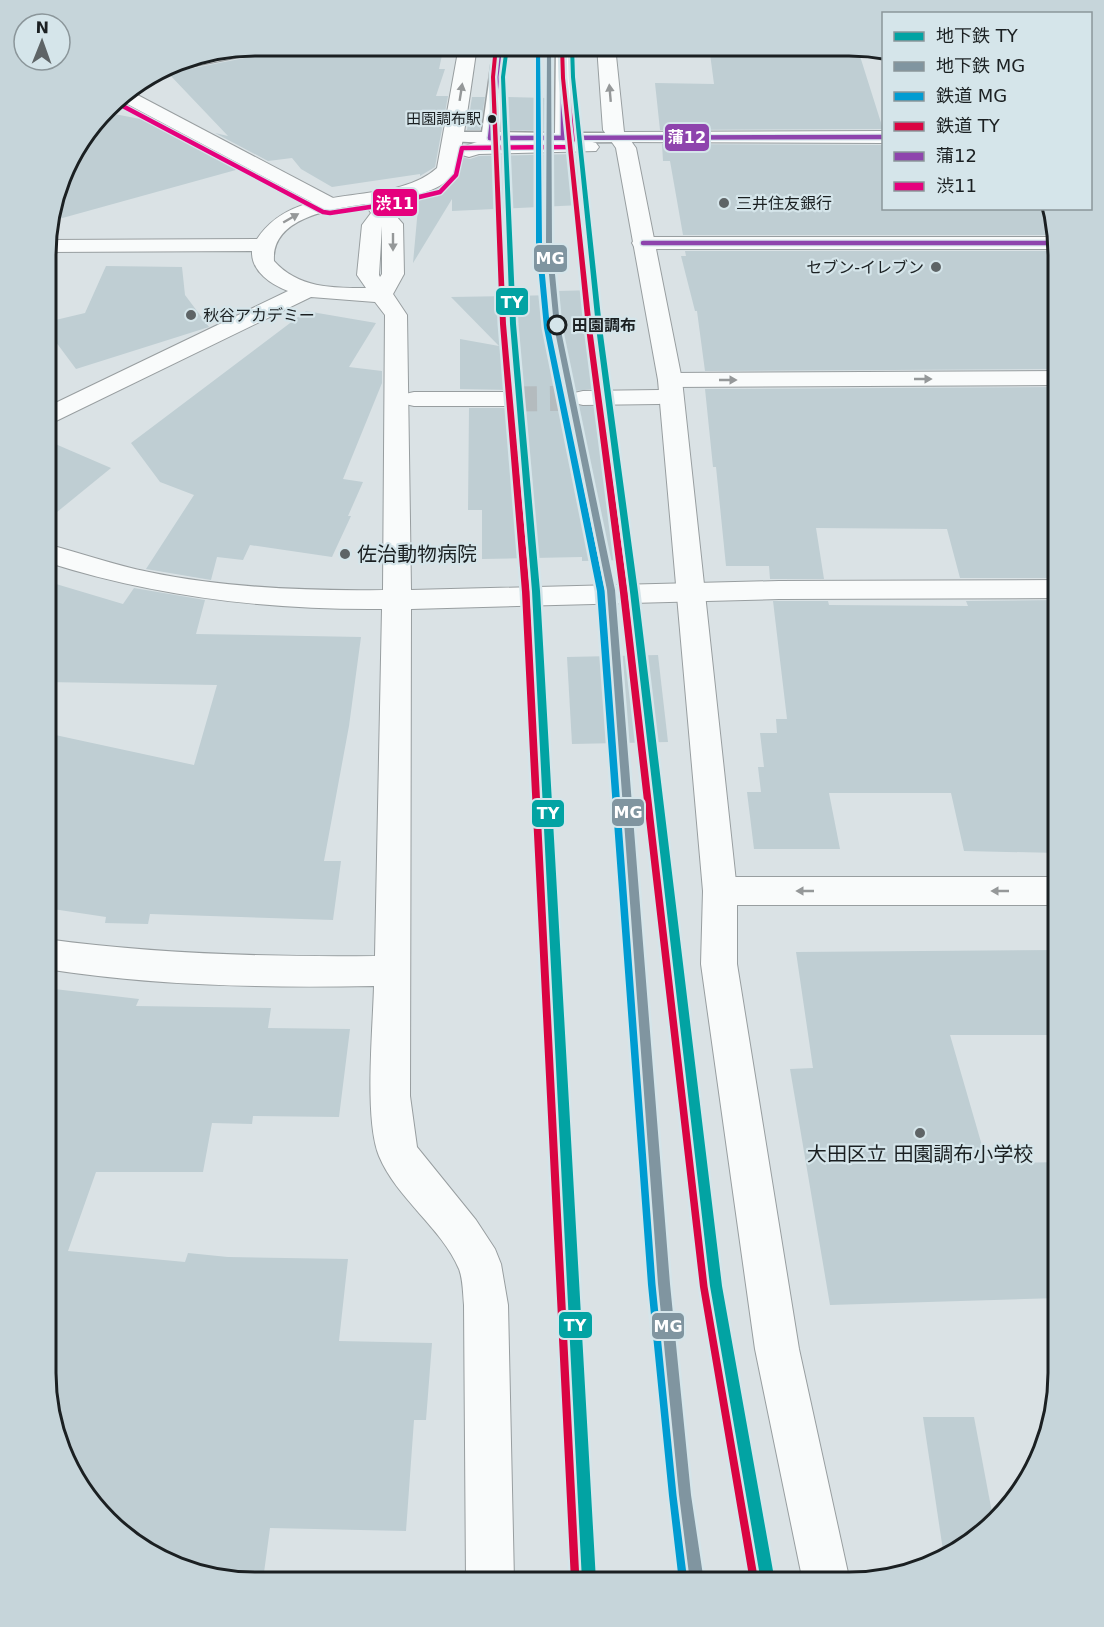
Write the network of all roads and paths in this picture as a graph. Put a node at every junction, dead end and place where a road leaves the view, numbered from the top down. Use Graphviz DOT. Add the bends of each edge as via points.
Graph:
graph roads {
  1 [pos="466,56"];
  2 [pos="500,56"];
  3 [pos="563,56"];
  4 [pos="607,56"];
  5 [pos="131,99"];
  6 [pos="453,137"];
  7 [pos="882,137"];
  8 [pos="489,138"];
  9 [pos="563,138"];
  10 [pos="619,138"];
  11 [pos="589,147"];
  12 [pos="469,151"];
  13 [pos="328,203"];
  14 [pos="375,205"];
  15 [pos="643,243"];
  16 [pos="1048,243"];
  17 [pos="263,245"];
  18 [pos="56,246"];
  19 [pos="309,290"];
  20 [pos="381,295"];
  21 [pos="1048,378"];
  22 [pos="664,389"];
  23 [pos="583,398"];
  24 [pos="414,399"];
  25 [pos="512,399"];
  26 [pos="56,411"];
  27 [pos="56,556"];
  28 [pos="1048,589"];
  29 [pos="688,592"];
  30 [pos="396,601"];
  31 [pos="720,891"];
  32 [pos="1048,891"];
  33 [pos="56,955"];
  34 [pos="392,971"];
  35 [pos="490,1572"];
  36 [pos="825,1572"];
  6 -- 1 [label="street, one-way"];
  2 -- 8 [label="lane"];
  3 -- 9 [label="lane"];
  10 -- 4 [label="street, one-way" via="613,130"];
  5 -- 13 [label="street"];
  6 -- 8 [label="lane"];
  6 -- 14 [label="street" via="447,170 436,182"];
  7 -- 10 [label="street"];
  8 -- 9 [label="lane"];
  9 -- 10 [label="lane"];
  10 -- 15 [label="street" via="626,148"];
  11 -- 12 [label="street"];
  13 -- 14 [label="street"];
  17 -- 13 [label="street, one-way" via="288,218"];
  14 -- 20 [label="street, one-way" via="368,275"];
  15 -- 16 [label="street"];
  15 -- 22 [label="street" via="665,344"];
  17 -- 18 [label="street"];
  17 -- 19 [label="street" via="263,262 274,275"];
  19 -- 20 [label="street"];
  19 -- 26 [label="street"];
  20 -- 30 [label="street" via="396,315"];
  22 -- 21 [label="street, one-way"];
  22 -- 23 [label="street"];
  22 -- 29 [label="street"];
  24 -- 25 [label="street"];
  27 -- 30 [label="street" via="185,589 261,598"];
  28 -- 29 [label="street"];
  29 -- 30 [label="street"];
  29 -- 31 [label="street"];
  30 -- 34 [label="street"];
  32 -- 31 [label="street, one-way"];
  31 -- 36 [label="street" via="719,964 777,1349"];
  33 -- 34 [label="street" via="171,968"];
  34 -- 35 [label="street" via="391,1096 398,1153 480,1264 486,1305"];
}
